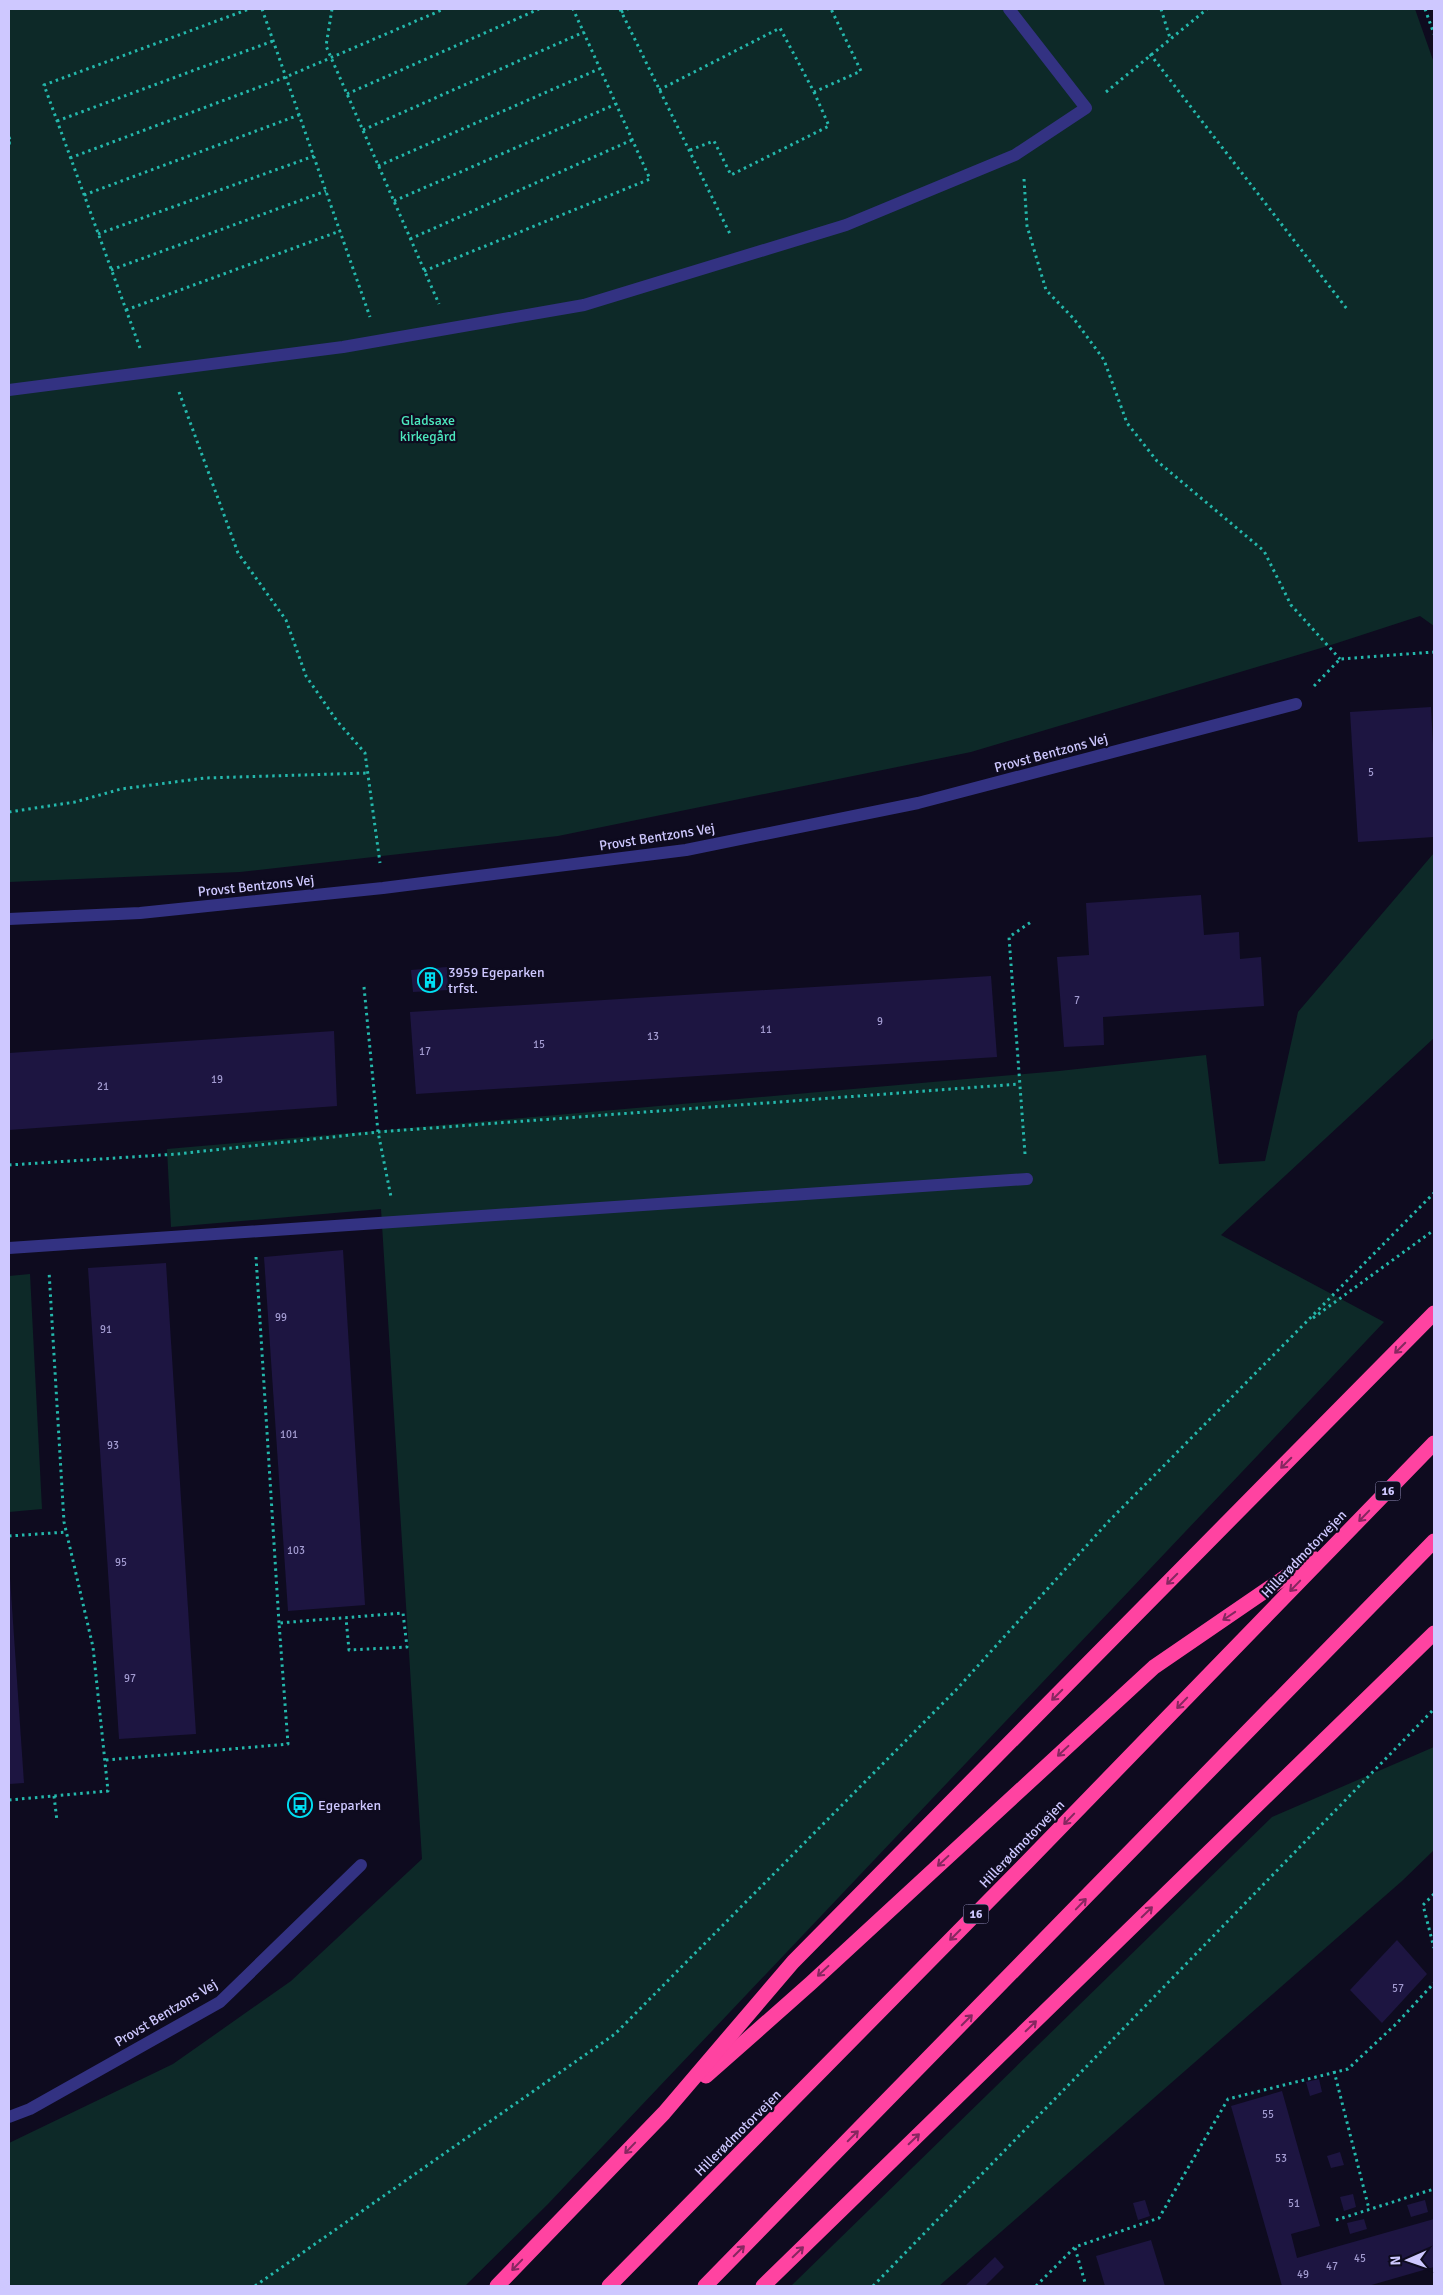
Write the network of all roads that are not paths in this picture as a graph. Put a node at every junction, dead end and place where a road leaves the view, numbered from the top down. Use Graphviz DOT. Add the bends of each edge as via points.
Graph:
graph roads {
  1 [pos="1009,9"];
  2 [pos="9,390"];
  3 [pos="1296,704"];
  4 [pos="9,919"];
  5 [pos="1028,1179"];
  6 [pos="9,1248"];
  7 [pos="1434,1313"];
  8 [pos="1434,1443"];
  9 [pos="1341,1539"];
  10 [pos="1434,1541"];
  11 [pos="1434,1633"];
  12 [pos="361,1865"];
  13 [pos="664,2113"];
  14 [pos="9,2117"];
  15 [pos="497,2286"];
  16 [pos="609,2286"];
  17 [pos="705,2286"];
  18 [pos="763,2286"];
  1 -- 2 [label="street" via="1086,108 1014,155 846,225 584,305 379,341"];
  3 -- 4 [label="street, Provst Bentzons Vej" via="918,803 686,850 383,888 140,913"];
  5 -- 6 [label="street"];
  7 -- 13 [label="highway, one-way" via="793,1962"];
  8 -- 9 [label="highway, Hillerødmotorvejen / 16, one-way"];
  9 -- 13 [label="highway, one-way" via="1154,1667 811,1983"];
  9 -- 16 [label="highway, Hillerødmotorvejen / 16, one-way"];
  17 -- 10 [label="highway, one-way"];
  18 -- 11 [label="highway, one-way"];
  12 -- 14 [label="street, Provst Bentzons Vej" via="220,2002 30,2109"];
  13 -- 15 [label="highway, one-way"];
}
